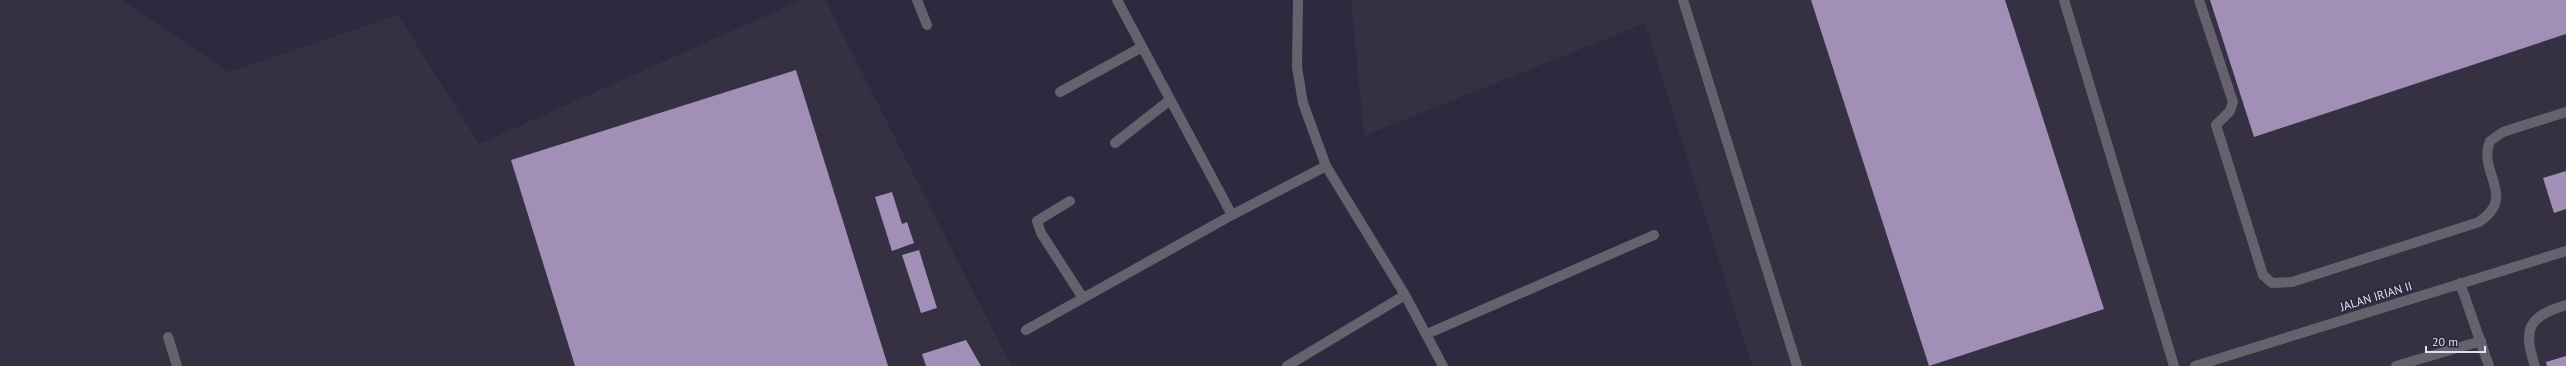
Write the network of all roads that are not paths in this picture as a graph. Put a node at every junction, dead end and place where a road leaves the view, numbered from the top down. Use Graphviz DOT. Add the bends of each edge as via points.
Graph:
graph roads {
  1 [pos="917,0"];
  2 [pos="1117,0"];
  3 [pos="1298,0"];
  4 [pos="1683,0"];
  5 [pos="2064,0"];
  6 [pos="2199,0"];
  7 [pos="927,25"];
  8 [pos="1142,47"];
  9 [pos="1060,92"];
  10 [pos="1170,100"];
  11 [pos="2566,112"];
  12 [pos="1115,143"];
  13 [pos="1326,166"];
  14 [pos="1070,201"];
  15 [pos="1232,215"];
  16 [pos="1654,235"];
  17 [pos="2566,251"];
  18 [pos="2460,283"];
  19 [pos="1405,295"];
  20 [pos="1083,298"];
  21 [pos="2566,305"];
  22 [pos="1026,330"];
  23 [pos="1427,334"];
  24 [pos="168,337"];
  25 [pos="2481,341"];
  26 [pos="177,366"];
  27 [pos="1287,366"];
  28 [pos="1444,366"];
  29 [pos="1797,366"];
  30 [pos="2174,366"];
  31 [pos="2194,366"];
  32 [pos="2396,366"];
  33 [pos="2489,366"];
  34 [pos="2535,366"];
  1 -- 7 [label="street"];
  2 -- 8 [label="street"];
  3 -- 13 [label="street" via="1297,66 1303,103"];
  4 -- 29 [label="street"];
  5 -- 30 [label="street"];
  6 -- 11 [label="street" via="2233,102 2230,111 2216,125 2263,275 2272,283 2292,282 2480,222 2495,207 2497,198 2486,157 2490,141 2503,132"];
  8 -- 9 [label="street"];
  8 -- 10 [label="street"];
  10 -- 12 [label="street"];
  10 -- 15 [label="street"];
  13 -- 15 [label="street"];
  13 -- 19 [label="street"];
  14 -- 20 [label="street" via="1037,221 1041,232"];
  15 -- 20 [label="street"];
  16 -- 23 [label="street"];
  17 -- 18 [label="street, JALAN IRIAN II"];
  18 -- 25 [label="street"];
  18 -- 31 [label="street, JALAN IRIAN II"];
  19 -- 23 [label="street"];
  19 -- 27 [label="street"];
  20 -- 22 [label="street"];
  21 -- 34 [label="street" via="2544,312 2533,324 2529,348"];
  23 -- 28 [label="street"];
  24 -- 26 [label="street"];
  25 -- 32 [label="street"];
  25 -- 33 [label="street"];
}
